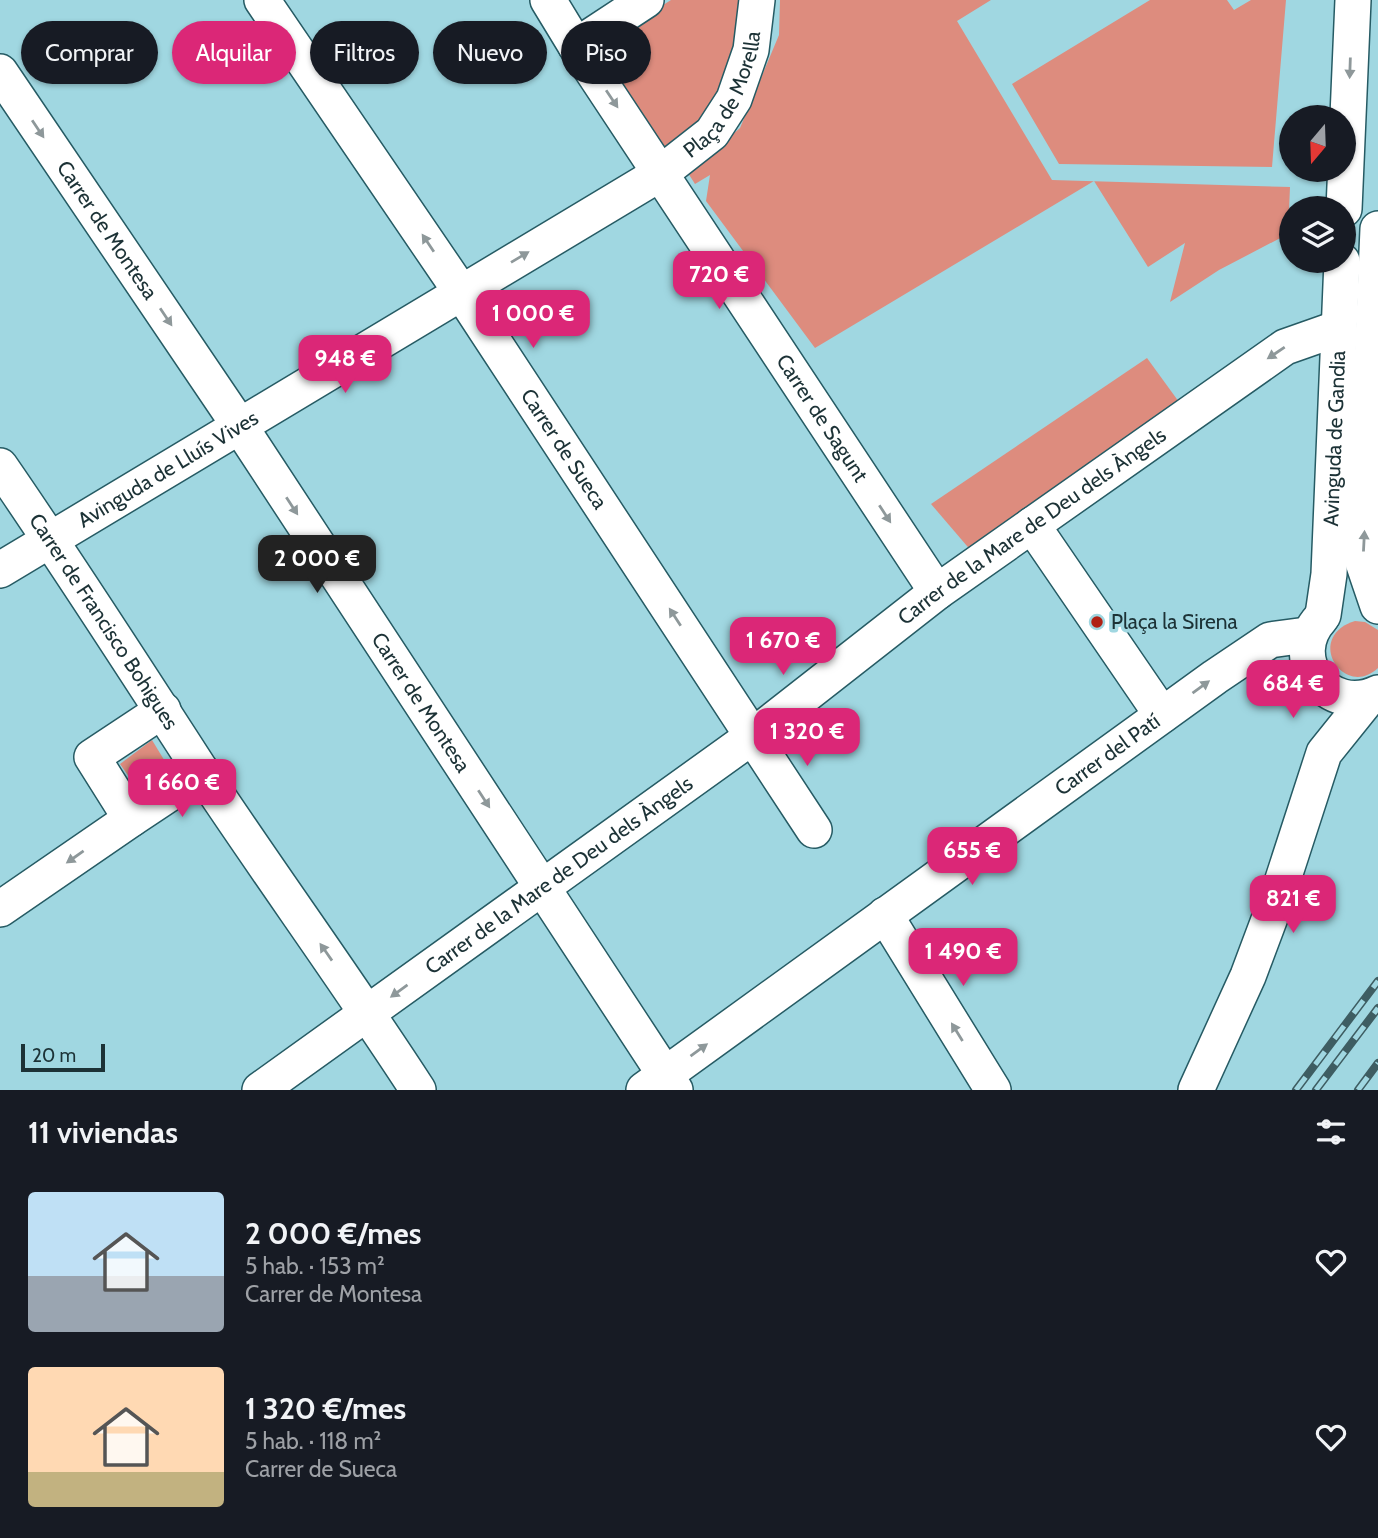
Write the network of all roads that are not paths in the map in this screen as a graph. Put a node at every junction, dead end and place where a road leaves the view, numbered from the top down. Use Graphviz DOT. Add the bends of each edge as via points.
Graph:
graph roads {
  1 [pos="262,0"];
  2 [pos="548,0"];
  3 [pos="646,0"];
  4 [pos="757,0"];
  5 [pos="1353,0"];
  6 [pos="561,21"];
  7 [pos="614,21"];
  8 [pos="0,72"];
  9 [pos="601,84"];
  10 [pos="661,173"];
  11 [pos="1345,196"];
  12 [pos="1378,229"];
  13 [pos="1341,273"];
  14 [pos="461,292"];
  15 [pos="1339,328"];
  16 [pos="239,425"];
  17 [pos="0,466"];
  18 [pos="1032,525"];
  19 [pos="50,539"];
  20 [pos="0,570"];
  21 [pos="937,593"];
  22 [pos="1378,609"];
  23 [pos="1316,626"];
  24 [pos="1318,682"];
  25 [pos="1373,695"];
  26 [pos="163,710"];
  27 [pos="1162,715"];
  28 [pos="753,736"];
  29 [pos="1324,753"];
  30 [pos="202,772"];
  31 [pos="131,819"];
  32 [pos="814,830"];
  33 [pos="542,886"];
  34 [pos="0,909"];
  35 [pos="885,915"];
  36 [pos="368,1013"];
  37 [pos="661,1085"];
  38 [pos="260,1090"];
  39 [pos="418,1090"];
  40 [pos="993,1090"];
  41 [pos="1195,1090"];
  14 -- 1 [label="street, Carrer de Sueca, one-way"];
  2 -- 6 [label="street, Carrer de Sagunt"];
  3 -- 7 [label="street"];
  4 -- 10 [label="street, Plaça de Morella" via="751,50 734,99 712,133"];
  5 -- 11 [label="street, one-way"];
  8 -- 16 [label="street, Carrer de Montesa, one-way"];
  9 -- 10 [label="street, Carrer de Sagunt, one-way"];
  14 -- 10 [label="street, Avinguda de Lluís Vives, one-way"];
  10 -- 21 [label="street, Carrer de Sagunt, one-way"];
  22 -- 12 [label="street, Avinguda de Gandia, one-way" via="1363,562"];
  13 -- 15 [label="street, Avinguda de Gandia"];
  14 -- 16 [label="street, Avinguda de Lluís Vives"];
  28 -- 14 [label="street, Carrer de Sueca, one-way"];
  15 -- 18 [label="street, Carrer de la Mare de Deu dels Àngels, one-way" via="1285,346"];
  15 -- 23 [label="street, Avinguda de Gandia" via="1329,574"];
  16 -- 19 [label="street, Avinguda de Lluís Vives"];
  16 -- 33 [label="street, Carrer de Montesa, one-way"];
  17 -- 19 [label="street, Carrer de Francisco Bohigues"];
  18 -- 21 [label="street, Carrer de la Mare de Deu dels Àngels"];
  18 -- 27 [label="street"];
  19 -- 20 [label="street, Avinguda de Lluís Vives"];
  19 -- 26 [label="street, Carrer de Francisco Bohigues"];
  21 -- 28 [label="street, Carrer de la Mare de Deu dels Àngels"];
  22 -- 23 [label="street, Carrer del Patí" via="1355,604 1337,607"];
  23 -- 24 [label="street, Avinguda de Gandia" via="1307,647"];
  27 -- 23 [label="street, Carrer del Patí, one-way" via="1270,639 1299,636"];
  24 -- 25 [label="street" via="1340,697"];
  24 -- 29 [label="street"];
  25 -- 29 [label="street"];
  26 -- 30 [label="street, Carrer de Francisco Bohigues"];
  26 -- 31 [label="street" via="92,757"];
  27 -- 35 [label="street, Carrer del Patí"];
  28 -- 32 [label="street, Carrer de Sueca"];
  28 -- 33 [label="street, Carrer de la Mare de Deu dels Àngels"];
  29 -- 41 [label="street" via="1248,976"];
  30 -- 31 [label="street"];
  36 -- 30 [label="street, Carrer de Francisco Bohigues, one-way"];
  31 -- 34 [label="street, one-way"];
  33 -- 36 [label="street, Carrer de la Mare de Deu dels Àngels, one-way"];
  33 -- 37 [label="street, Carrer de Montesa"];
  37 -- 35 [label="street, Carrer del Patí, one-way"];
  40 -- 35 [label="street, one-way"];
  36 -- 38 [label="street, Carrer de la Mare de Deu dels Àngels"];
  36 -- 39 [label="street, Carrer de Francisco Bohigues"];
}
